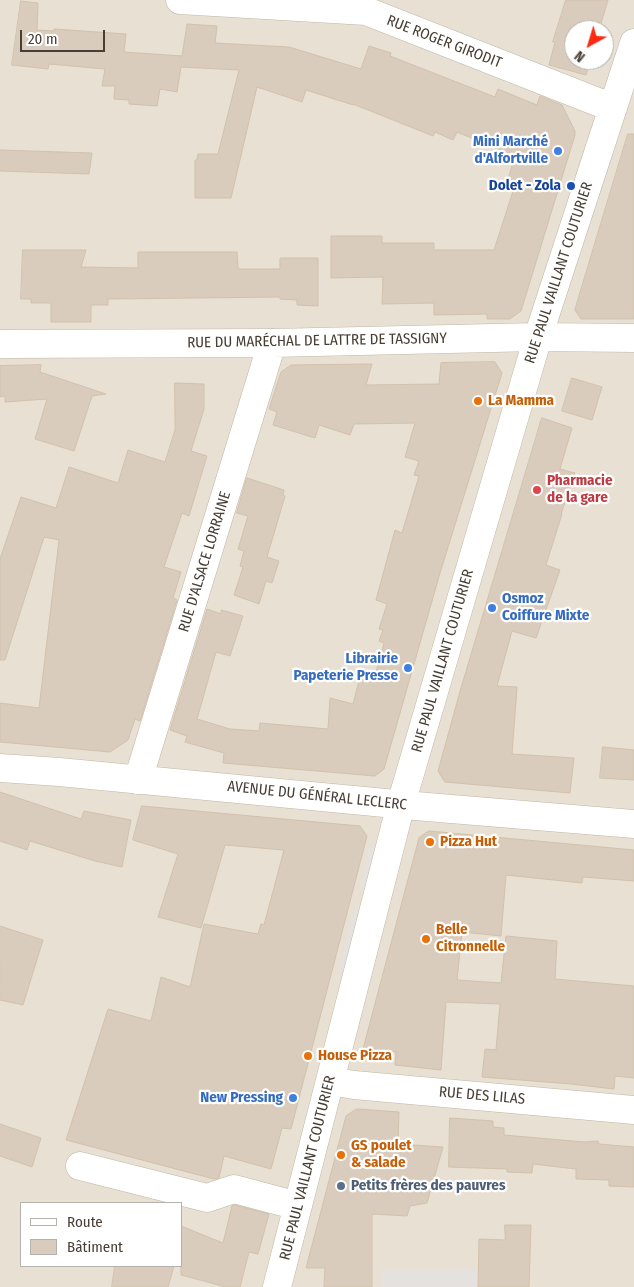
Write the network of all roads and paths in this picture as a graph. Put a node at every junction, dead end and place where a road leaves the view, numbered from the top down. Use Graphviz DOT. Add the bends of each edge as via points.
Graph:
graph roads {
  1 [pos="180,0"];
  2 [pos="634,43"];
  3 [pos="613,108"];
  4 [pos="538,337"];
  5 [pos="634,338"];
  6 [pos="272,343"];
  7 [pos="0,344"];
  8 [pos="0,768"];
  9 [pos="138,780"];
  10 [pos="401,804"];
  11 [pos="634,824"];
  12 [pos="330,1081"];
  13 [pos="634,1110"];
  14 [pos="80,1166"];
  15 [pos="298,1206"];
  16 [pos="277,1287"];
  1 -- 3 [label="street, RUE ROGER GIRODIT" via="366,11"];
  2 -- 3 [label="street, RUE PAUL VAILLANT COUTURIER"];
  3 -- 4 [label="street, RUE PAUL VAILLANT COUTURIER"];
  4 -- 5 [label="street, RUE DU MARÉCHAL DE LATTRE DE TASSIGNY"];
  4 -- 6 [label="street, RUE DU MARÉCHAL DE LATTRE DE TASSIGNY"];
  4 -- 10 [label="street, RUE PAUL VAILLANT COUTURIER"];
  6 -- 7 [label="street, RUE DU MARÉCHAL DE LATTRE DE TASSIGNY"];
  6 -- 9 [label="street, RUE D'ALSACE LORRAINE"];
  8 -- 9 [label="street, AVENUE DU GÉNÉRAL LECLERC"];
  9 -- 10 [label="street, AVENUE DU GÉNÉRAL LECLERC"];
  10 -- 11 [label="street, AVENUE DU GÉNÉRAL LECLERC"];
  10 -- 12 [label="street, RUE PAUL VAILLANT COUTURIER"];
  12 -- 13 [label="street, RUE DES LILAS"];
  12 -- 15 [label="street, RUE PAUL VAILLANT COUTURIER"];
  14 -- 15 [label="street" via="207,1198 234,1189"];
  15 -- 16 [label="street, RUE PAUL VAILLANT COUTURIER"];
}
